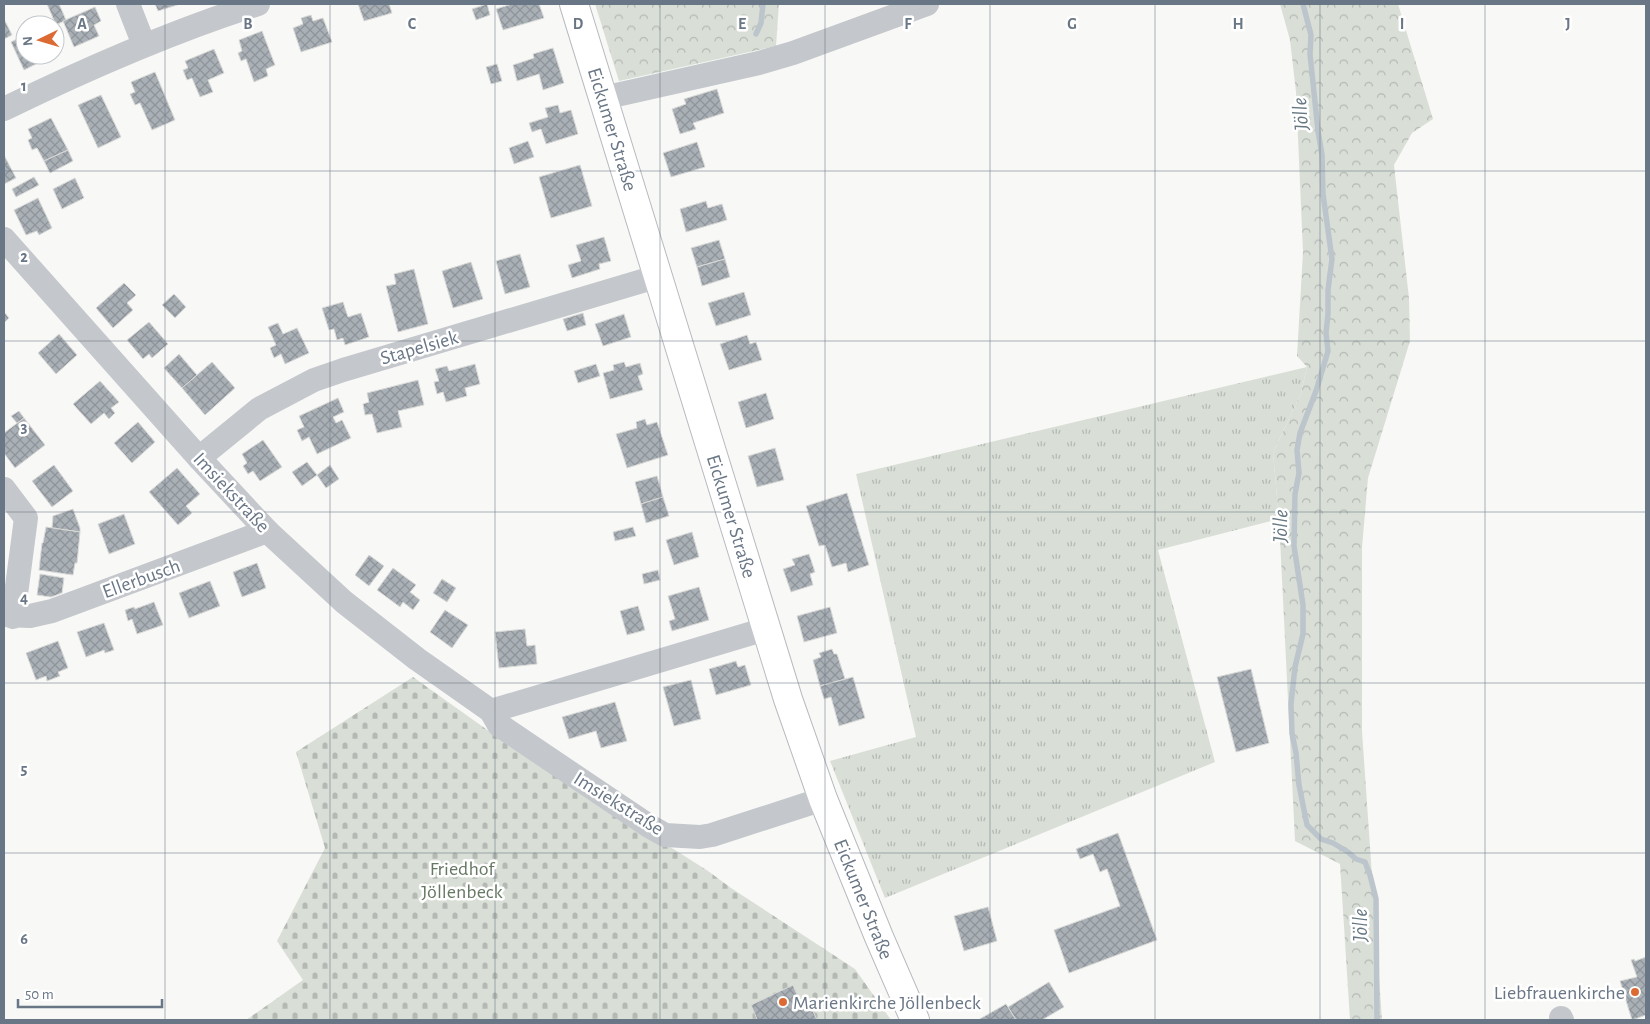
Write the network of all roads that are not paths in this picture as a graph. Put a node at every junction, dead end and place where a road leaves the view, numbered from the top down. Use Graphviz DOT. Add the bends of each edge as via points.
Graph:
graph roads {
  1 [pos="128,4"];
  2 [pos="258,4"];
  3 [pos="574,4"];
  4 [pos="927,4"];
  5 [pos="144,45"];
  6 [pos="604,98"];
  7 [pos="4,110"];
  8 [pos="4,239"];
  9 [pos="659,276"];
  10 [pos="199,458"];
  11 [pos="4,489"];
  12 [pos="267,531"];
  13 [pos="8,616"];
  14 [pos="766,629"];
  15 [pos="491,711"];
  16 [pos="824,799"];
  17 [pos="915,1020"];
  1 -- 5 [label="street"];
  2 -- 5 [label="street"];
  3 -- 6 [label="main road, Eickumer Straße"];
  4 -- 6 [label="street" via="759,63"];
  5 -- 7 [label="street"];
  6 -- 9 [label="main road, Eickumer Straße"];
  8 -- 10 [label="street, Imsiekstraße"];
  9 -- 10 [label="street, Stapelsiek" via="314,380 259,408"];
  9 -- 14 [label="main road, Eickumer Straße"];
  10 -- 12 [label="street, Imsiekstraße"];
  11 -- 13 [label="street, Ellerbusch" via="26,518"];
  12 -- 13 [label="street, Ellerbusch" via="52,611"];
  12 -- 15 [label="street, Imsiekstraße" via="344,602"];
  14 -- 15 [label="street"];
  14 -- 16 [label="main road, Eickumer Straße"];
  15 -- 16 [label="street, Imsiekstraße" via="499,725 665,835 712,835"];
  16 -- 17 [label="main road, Eickumer Straße"];
}
